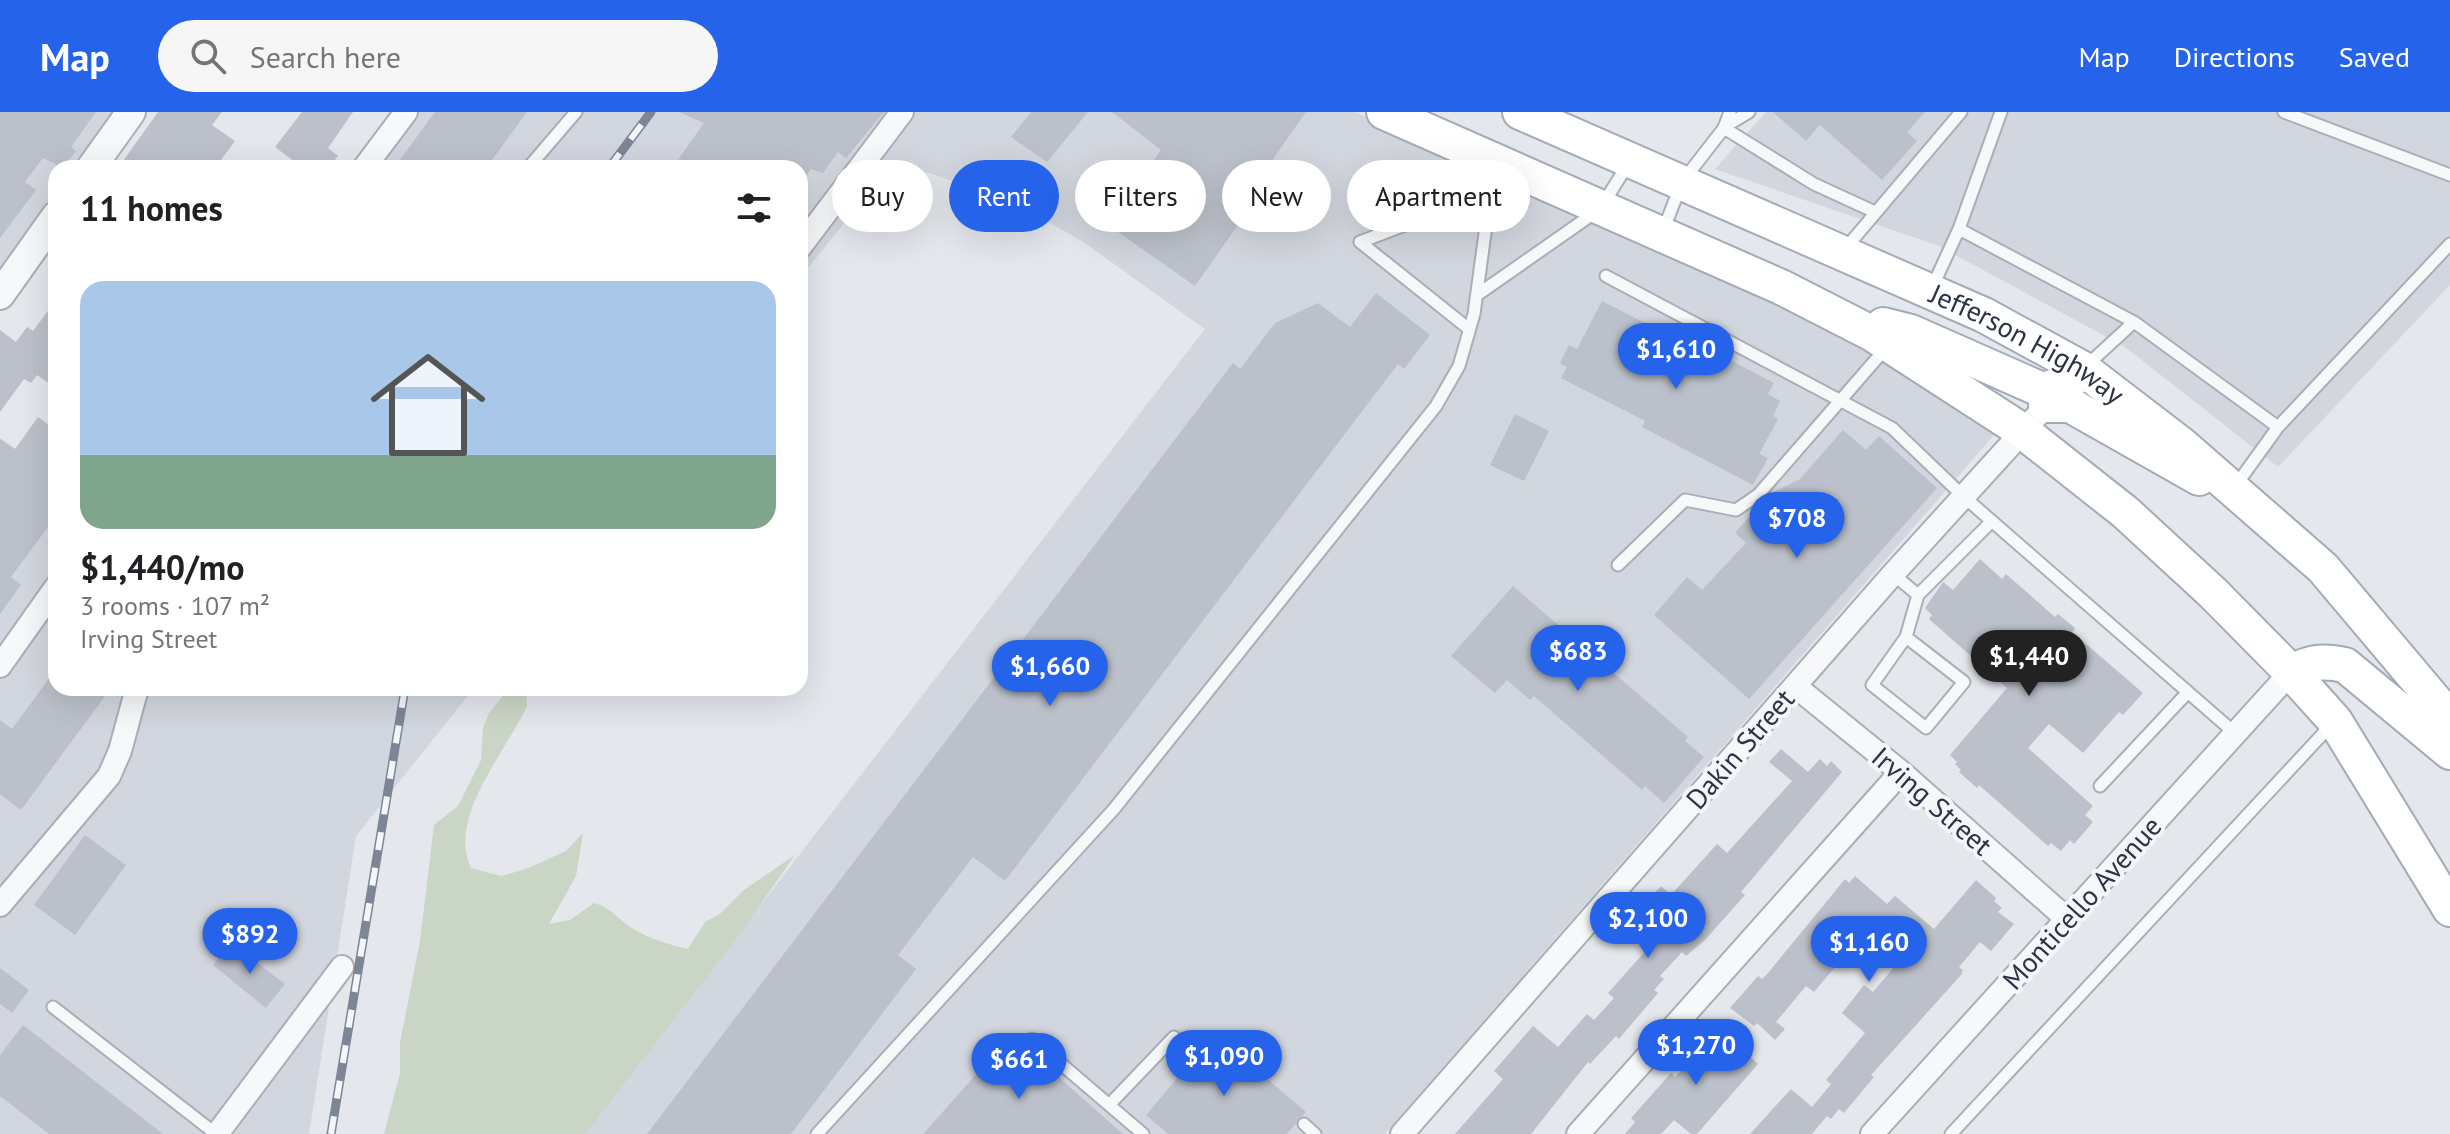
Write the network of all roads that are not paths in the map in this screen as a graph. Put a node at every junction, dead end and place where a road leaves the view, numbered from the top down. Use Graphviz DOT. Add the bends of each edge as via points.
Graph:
graph roads {
  1 [pos="131,112"];
  2 [pos="406,112"];
  3 [pos="576,112"];
  4 [pos="902,112"];
  5 [pos="1384,112"];
  6 [pos="1520,112"];
  7 [pos="1730,112"];
  8 [pos="1749,112"];
  9 [pos="1961,112"];
  10 [pos="2001,112"];
  11 [pos="2284,112"];
  12 [pos="1724,128"];
  13 [pos="1473,152"];
  14 [pos="1630,159"];
  15 [pos="97,160"];
  16 [pos="370,160"];
  17 [pos="535,160"];
  18 [pos="1475,160"];
  19 [pos="2450,175"];
  20 [pos="1682,182"];
  21 [pos="1600,209"];
  22 [pos="1875,212"];
  23 [pos="48,228"];
  24 [pos="1959,229"];
  25 [pos="1386,232"];
  26 [pos="1485,232"];
  27 [pos="1661,235"];
  28 [pos="808,236"];
  29 [pos="2450,244"];
  30 [pos="1843,253"];
  31 [pos="1606,276"];
  32 [pos="1931,291"];
  33 [pos="0,295"];
  34 [pos="1477,295"];
  35 [pos="2134,322"];
  36 [pos="1851,323"];
  37 [pos="1469,329"];
  38 [pos="1889,344"];
  39 [pos="2066,385"];
  40 [pos="1841,400"];
  41 [pos="2278,427"];
  42 [pos="2021,430"];
  43 [pos="2233,488"];
  44 [pos="1963,496"];
  45 [pos="1992,521"];
  46 [pos="1618,565"];
  47 [pos="1893,574"];
  48 [pos="1918,595"];
  49 [pos="48,598"];
  50 [pos="1906,637"];
  51 [pos="0,666"];
  52 [pos="2291,672"];
  53 [pos="1795,686"];
  54 [pos="2188,692"];
  55 [pos="135,696"];
  56 [pos="2447,710"];
  57 [pos="2335,721"];
  58 [pos="2236,734"];
  59 [pos="2450,752"];
  60 [pos="1901,772"];
  61 [pos="2100,786"];
  62 [pos="0,905"];
  63 [pos="2450,909"];
  64 [pos="2067,919"];
  65 [pos="342,967"];
  66 [pos="53,1007"];
  67 [pos="1174,1037"];
  68 [pos="1032,1039"];
  69 [pos="1109,1105"];
  70 [pos="1304,1124"];
  71 [pos="217,1134"];
  72 [pos="817,1134"];
  73 [pos="1143,1134"];
  74 [pos="1315,1134"];
  75 [pos="1402,1134"];
  76 [pos="1578,1134"];
  77 [pos="1872,1134"];
  78 [pos="1951,1134"];
  1 -- 15 [label="street"];
  2 -- 16 [label="street"];
  3 -- 17 [label="lane"];
  4 -- 28 [label="street"];
  5 -- 13 [label="main road"];
  6 -- 14 [label="main road, Jefferson Highway"];
  7 -- 12 [label="lane"];
  8 -- 12 [label="lane"];
  9 -- 22 [label="lane"];
  10 -- 24 [label="lane"];
  11 -- 19 [label="lane"];
  12 -- 20 [label="lane"];
  12 -- 22 [label="lane" via="1814,184"];
  13 -- 18 [label="lane"];
  13 -- 21 [label="main road"];
  14 -- 20 [label="main road, Jefferson Highway"];
  14 -- 21 [label="lane"];
  20 -- 27 [label="lane"];
  20 -- 30 [label="main road, Jefferson Highway"];
  21 -- 27 [label="main road"];
  21 -- 34 [label="lane"];
  22 -- 30 [label="lane"];
  23 -- 33 [label="street"];
  24 -- 32 [label="lane"];
  24 -- 35 [label="lane"];
  25 -- 37 [label="lane" via="1360,242"];
  26 -- 34 [label="lane"];
  27 -- 36 [label="main road"];
  29 -- 41 [label="lane"];
  30 -- 32 [label="main road, Jefferson Highway"];
  31 -- 40 [label="lane"];
  32 -- 39 [label="main road, Jefferson Highway" via="1984,315"];
  34 -- 37 [label="lane"];
  35 -- 39 [label="lane"];
  35 -- 41 [label="lane"];
  36 -- 38 [label="main road"];
  36 -- 39 [label="main road" via="1911,332 2042,390"];
  37 -- 72 [label="lane" via="1459,366 1436,406 1114,809"];
  38 -- 40 [label="lane"];
  38 -- 42 [label="main road"];
  39 -- 42 [label="street, Dakin Street"];
  39 -- 43 [label="main road, Jefferson Highway"];
  39 -- 43 [label="main road" via="2070,405 2207,483"];
  40 -- 44 [label="lane" via="1892,428"];
  40 -- 46 [label="lane" via="1758,495 1736,510 1685,500"];
  41 -- 43 [label="lane"];
  42 -- 44 [label="street, Dakin Street"];
  42 -- 52 [label="main road" via="2125,512"];
  43 -- 56 [label="main road, Jefferson Highway" via="2323,568"];
  44 -- 45 [label="lane"];
  44 -- 47 [label="street, Dakin Street"];
  45 -- 48 [label="lane"];
  45 -- 54 [label="lane"];
  47 -- 48 [label="lane"];
  47 -- 53 [label="street, Dakin Street"];
  48 -- 50 [label="lane"];
  49 -- 51 [label="street"];
  50 -- 50 [label="lane" via="1872,685 1926,728 1964,682"];
  52 -- 57 [label="main road"];
  52 -- 58 [label="street, Monticello Avenue"];
  52 -- 59 [label="main road" via="2325,660 2345,665"];
  53 -- 60 [label="street, Irving Street"];
  53 -- 75 [label="street, Dakin Street"];
  54 -- 58 [label="lane"];
  54 -- 61 [label="lane"];
  55 -- 62 [label="street" via="109,776"];
  57 -- 63 [label="main road"];
  57 -- 78 [label="lane"];
  58 -- 64 [label="street, Monticello Avenue"];
  60 -- 64 [label="street, Irving Street"];
  60 -- 76 [label="street"];
  64 -- 77 [label="street, Monticello Avenue"];
  65 -- 71 [label="street"];
  66 -- 71 [label="lane"];
  67 -- 69 [label="lane"];
  68 -- 69 [label="lane"];
  69 -- 73 [label="lane"];
  70 -- 74 [label="lane"];
}
